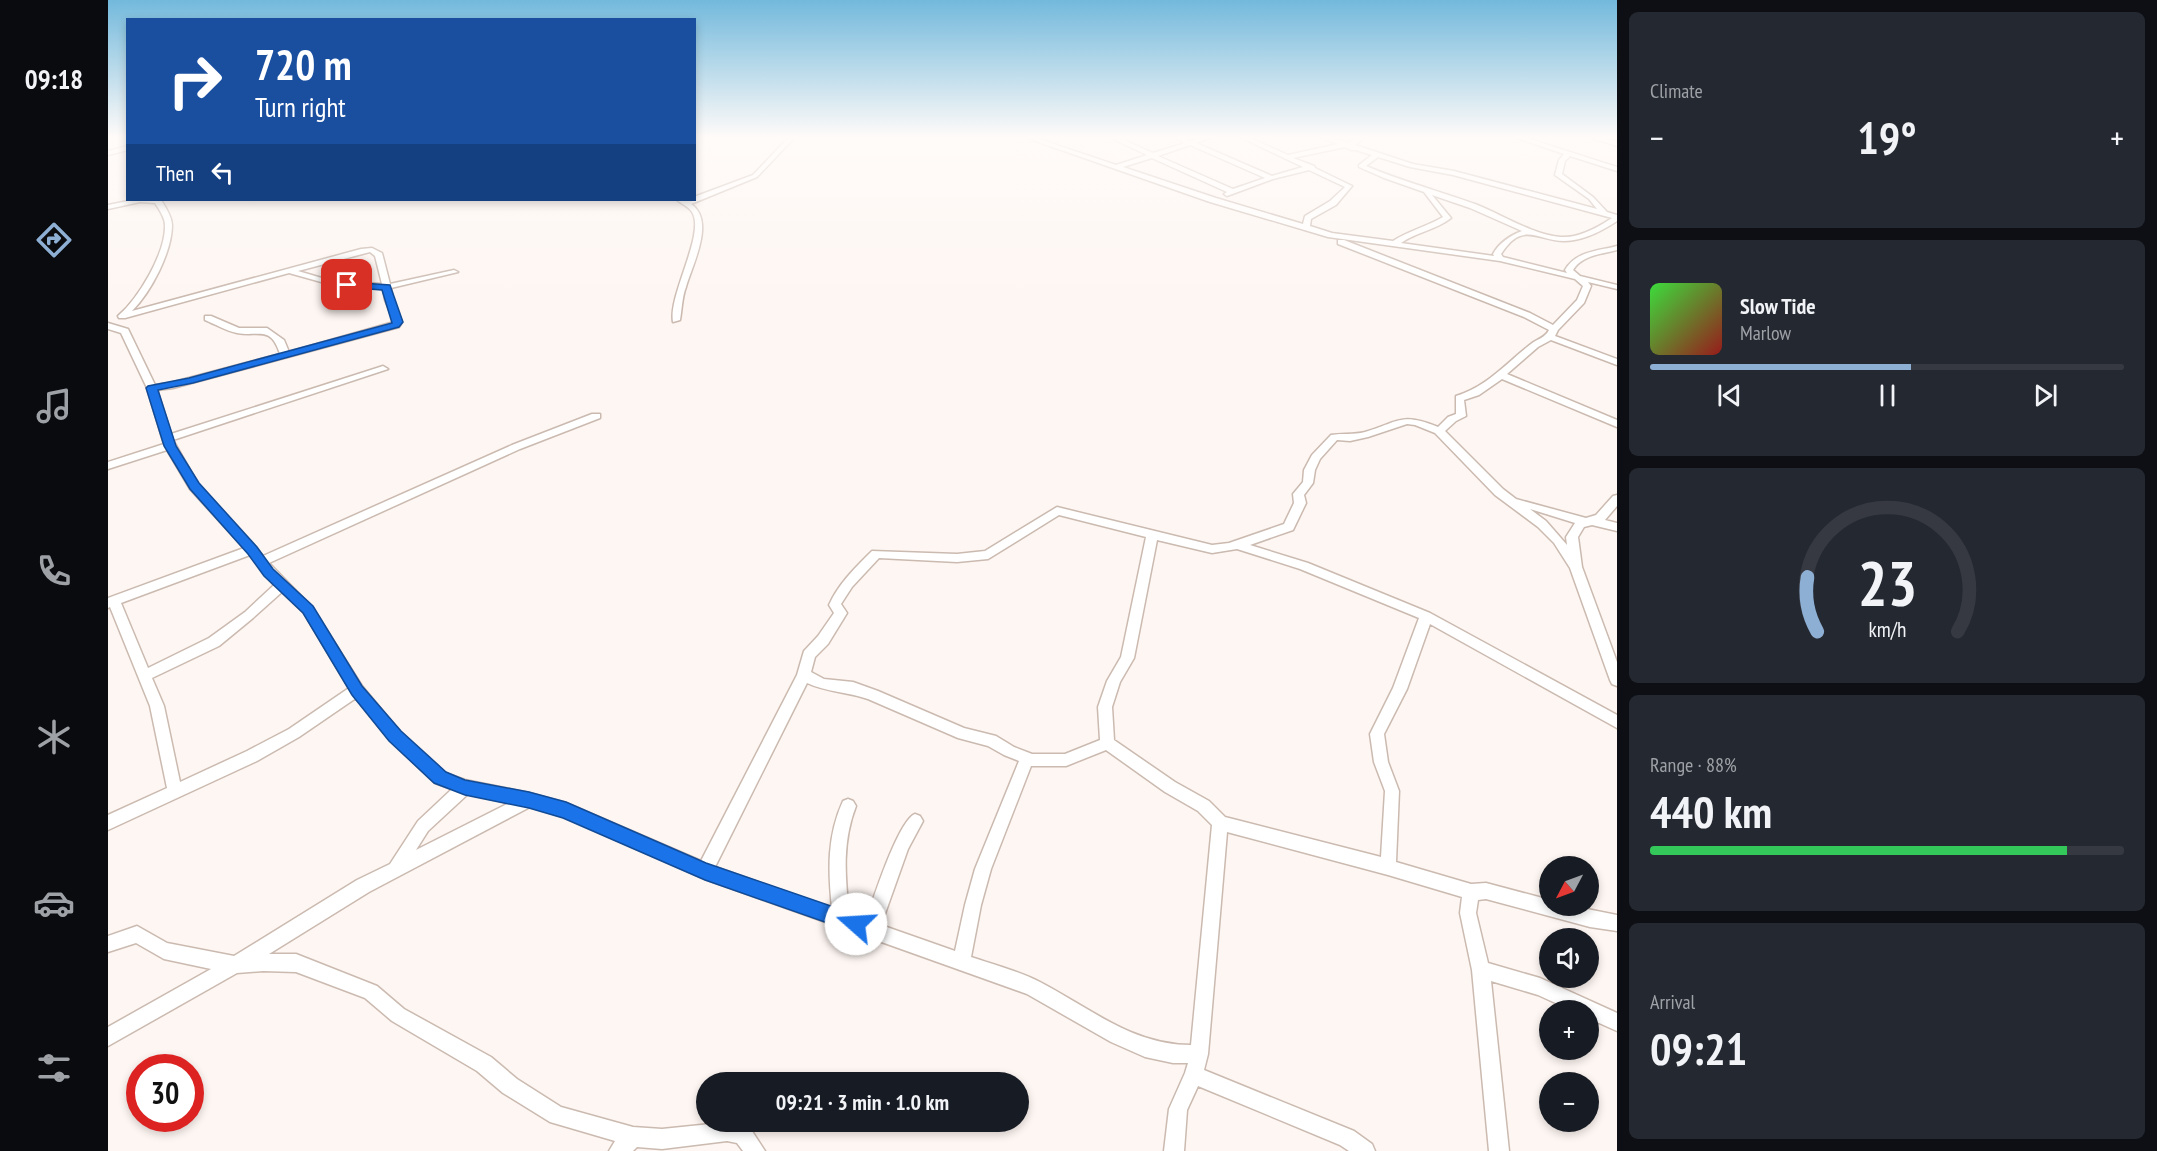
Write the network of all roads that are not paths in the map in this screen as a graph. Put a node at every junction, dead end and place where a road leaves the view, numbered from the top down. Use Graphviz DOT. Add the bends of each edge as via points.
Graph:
graph roads {
  1 [pos="712,191"];
  2 [pos="1187,191"];
  3 [pos="1230,191"];
  4 [pos="1237,191"];
  5 [pos="1346,191"];
  6 [pos="1425,191"];
  7 [pos="1426,191"];
  8 [pos="1522,191"];
  9 [pos="1581,191"];
  10 [pos="1233,192"];
  11 [pos="696,197"];
  12 [pos="1214,200"];
  13 [pos="135,201"];
  14 [pos="158,201"];
  15 [pos="684,201"];
  16 [pos="108,207"];
  17 [pos="1604,213"];
  18 [pos="1615,220"];
  19 [pos="1306,228"];
  20 [pos="1528,231"];
  21 [pos="1322,232"];
  22 [pos="1393,245"];
  23 [pos="1617,248"];
  24 [pos="1500,259"];
  25 [pos="290,271"];
  26 [pos="454,273"];
  27 [pos="1584,282"];
  28 [pos="1617,286"];
  29 [pos="387,287"];
  30 [pos="122,316"];
  31 [pos="208,318"];
  32 [pos="676,320"];
  33 [pos="108,321"];
  34 [pos="108,326"];
  35 [pos="1552,333"];
  36 [pos="285,354"];
  37 [pos="1617,362"];
  38 [pos="383,369"];
  39 [pos="1501,375"];
  40 [pos="152,388"];
  41 [pos="596,416"];
  42 [pos="1617,424"];
  43 [pos="1439,430"];
  44 [pos="169,442"];
  45 [pos="108,466"];
  46 [pos="1508,499"];
  47 [pos="1617,499"];
  48 [pos="1590,522"];
  49 [pos="1617,527"];
  50 [pos="1152,534"];
  51 [pos="1237,545"];
  52 [pos="252,550"];
  53 [pos="261,562"];
  54 [pos="1576,567"];
  55 [pos="282,585"];
  56 [pos="111,602"];
  57 [pos="1426,616"];
  58 [pos="804,675"];
  59 [pos="144,676"];
  60 [pos="1617,680"];
  61 [pos="357,690"];
  62 [pos="1617,722"];
  63 [pos="1107,743"];
  64 [pos="1026,758"];
  65 [pos="465,787"];
  66 [pos="175,792"];
  67 [pos="529,800"];
  68 [pos="848,806"];
  69 [pos="915,821"];
  70 [pos="108,823"];
  71 [pos="1220,823"];
  72 [pos="1388,867"];
  73 [pos="395,868"];
  74 [pos="705,871"];
  75 [pos="1471,892"];
  76 [pos="841,918"];
  77 [pos="1617,923"];
  78 [pos="872,929"];
  79 [pos="108,944"];
  80 [pos="962,961"];
  81 [pos="234,965"];
  82 [pos="1481,969"];
  83 [pos="1617,1022"];
  84 [pos="108,1037"];
  85 [pos="1199,1054"];
  86 [pos="1194,1075"];
  87 [pos="633,1137"];
  88 [pos="619,1151"];
  89 [pos="755,1151"];
  90 [pos="1174,1151"];
  91 [pos="1365,1151"];
  92 [pos="1499,1151"];
  1 -- 11 [label="street"];
  2 -- 12 [label="street"];
  3 -- 10 [label="street"];
  4 -- 10 [label="street"];
  5 -- 19 [label="street" via="1308,218"];
  6 -- 22 [label="street" via="1447,218"];
  7 -- 20 [label="street"];
  8 -- 17 [label="street"];
  9 -- 17 [label="street"];
  10 -- 12 [label="street"];
  12 -- 19 [label="street"];
  13 -- 16 [label="street"];
  14 -- 30 [label="street" via="169,223 162,251 138,301"];
  15 -- 32 [label="street" via="699,219 693,260 681,288"];
  17 -- 18 [label="street"];
  18 -- 20 [label="street" via="1598,230 1562,239"];
  19 -- 21 [label="street"];
  20 -- 24 [label="street" via="1498,250"];
  21 -- 22 [label="street"];
  21 -- 35 [label="street" via="1519,311"];
  22 -- 24 [label="street"];
  23 -- 27 [label="street" via="1580,258 1572,265 1569,270"];
  24 -- 27 [label="street"];
  25 -- 29 [label="street" via="332,283"];
  25 -- 29 [label="street" via="372,250 379,255"];
  25 -- 30 [label="street"];
  26 -- 29 [label="street"];
  27 -- 28 [label="street"];
  27 -- 35 [label="street" via="1581,301"];
  29 -- 36 [label="street" via="396,325"];
  30 -- 33 [label="street"];
  31 -- 36 [label="street" via="238,331 264,330 280,342"];
  34 -- 40 [label="street" via="125,331"];
  35 -- 37 [label="street"];
  35 -- 39 [label="street"];
  36 -- 40 [label="street"];
  38 -- 44 [label="street"];
  39 -- 42 [label="street"];
  39 -- 43 [label="street" via="1476,393 1460,398 1461,416"];
  40 -- 44 [label="street"];
  41 -- 53 [label="street" via="516,447"];
  43 -- 46 [label="street"];
  43 -- 51 [label="street" via="1406,421 1368,434 1335,437 1307,471 1308,483 1298,494 1300,503 1289,528"];
  44 -- 45 [label="street"];
  44 -- 52 [label="street" via="194,486"];
  46 -- 48 [label="street"];
  46 -- 54 [label="street" via="1542,524"];
  47 -- 48 [label="street" via="1606,513"];
  48 -- 49 [label="street"];
  48 -- 54 [label="street" via="1580,524 1572,537"];
  50 -- 51 [label="street" via="1212,549"];
  50 -- 58 [label="street" via="1057,511 988,555 957,558 876,554 840,593 835,605 841,613 809,655"];
  50 -- 63 [label="street" via="1127,658 1105,707"];
  51 -- 57 [label="street" via="1304,566"];
  52 -- 53 [label="street"];
  52 -- 56 [label="street"];
  53 -- 55 [label="street"];
  54 -- 60 [label="street"];
  55 -- 59 [label="street" via="214,642"];
  55 -- 61 [label="street" via="308,610"];
  56 -- 59 [label="street"];
  57 -- 62 [label="street"];
  57 -- 72 [label="street" via="1400,689 1377,734 1381,762 1392,791"];
  58 -- 64 [label="street" via="822,684 873,695 963,734 991,740"];
  58 -- 74 [label="street"];
  59 -- 66 [label="street" via="157,706"];
  61 -- 65 [label="street" via="418,759 440,778"];
  61 -- 66 [label="street" via="294,733"];
  63 -- 64 [label="street" via="1066,760"];
  63 -- 71 [label="street" via="1213,812"];
  64 -- 80 [label="street" via="983,869"];
  65 -- 67 [label="street"];
  65 -- 73 [label="street" via="423,826"];
  66 -- 70 [label="street"];
  67 -- 73 [label="street"];
  67 -- 74 [label="street" via="566,810"];
  68 -- 76 [label="street" via="837,836"];
  69 -- 78 [label="street" via="901,846"];
  71 -- 72 [label="street"];
  71 -- 85 [label="street"];
  72 -- 75 [label="street"];
  73 -- 81 [label="street"];
  74 -- 76 [label="street"];
  75 -- 77 [label="street" via="1486,891 1590,920"];
  75 -- 82 [label="street" via="1468,913"];
  76 -- 78 [label="street"];
  78 -- 80 [label="street"];
  79 -- 81 [label="street" via="137,934 164,951"];
  80 -- 85 [label="street" via="1032,987 1145,1048"];
  81 -- 84 [label="street"];
  81 -- 87 [label="street" via="296,963 371,992 398,1015 484,1064 510,1086 557,1115"];
  82 -- 83 [label="street" via="1540,987"];
  82 -- 92 [label="street"];
  85 -- 86 [label="street"];
  86 -- 90 [label="street" via="1178,1109"];
  86 -- 91 [label="street" via="1347,1138"];
  87 -- 88 [label="street"];
  87 -- 89 [label="street" via="662,1139 727,1131 743,1135"];
}
